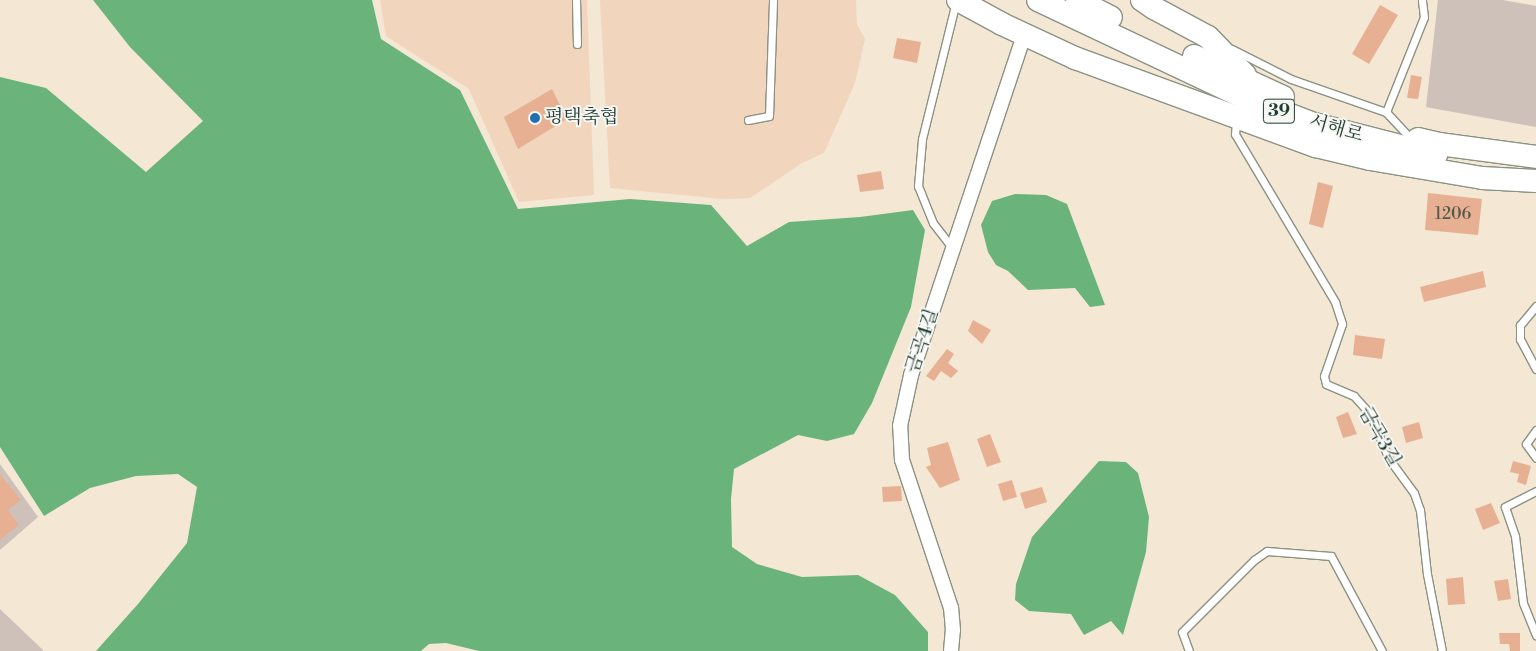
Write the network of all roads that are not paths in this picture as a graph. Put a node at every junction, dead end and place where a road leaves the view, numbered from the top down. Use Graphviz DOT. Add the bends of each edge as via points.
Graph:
graph roads {
  1 [pos="576,0"];
  2 [pos="774,0"];
  3 [pos="957,0"];
  4 [pos="1038,0"];
  5 [pos="1077,0"];
  6 [pos="1142,0"];
  7 [pos="1422,0"];
  8 [pos="1024,35"];
  9 [pos="1208,37"];
  10 [pos="577,44"];
  11 [pos="1251,82"];
  12 [pos="1386,112"];
  13 [pos="1236,118"];
  14 [pos="748,120"];
  15 [pos="1408,136"];
  16 [pos="1536,157"];
  17 [pos="1536,172"];
  18 [pos="1536,181"];
  19 [pos="954,250"];
  20 [pos="1536,306"];
  21 [pos="1536,369"];
  22 [pos="1536,430"];
  23 [pos="1536,458"];
  24 [pos="1536,491"];
  25 [pos="1536,635"];
  26 [pos="951,651"];
  27 [pos="1189,651"];
  28 [pos="1382,651"];
  29 [pos="1442,651"];
  1 -- 10 [label="lane"];
  2 -- 14 [label="lane" via="768,116"];
  3 -- 8 [label="main road"];
  3 -- 19 [label="lane" via="922,139 918,186 933,223"];
  4 -- 17 [label="main road, 서해로 / 39" via="1243,97 1314,124 1424,153"];
  5 -- 11 [label="main road, 서해로 / 39"];
  6 -- 9 [label="main road"];
  7 -- 12 [label="lane" via="1424,17"];
  8 -- 13 [label="main road" via="1075,58"];
  8 -- 19 [label="street, 금곡4길"];
  9 -- 11 [label="main road"];
  9 -- 12 [label="lane" via="1291,79"];
  11 -- 15 [label="main road, 서해로 / 39" via="1318,113"];
  12 -- 15 [label="lane"];
  13 -- 18 [label="main road" via="1316,146 1370,159 1482,178"];
  13 -- 29 [label="lane, 금곡3길" via="1235,134 1336,302 1342,324 1324,376 1326,384 1354,396 1370,414 1389,458 1414,493 1420,510 1427,574"];
  15 -- 16 [label="main road, 서해로 / 39" via="1439,144"];
  19 -- 26 [label="street, 금곡4길" via="911,375 900,426 902,460 951,608"];
  20 -- 21 [label="lane" via="1520,325 1520,339"];
  22 -- 23 [label="lane" via="1526,444"];
  24 -- 25 [label="lane" via="1505,507 1515,536 1523,602"];
  27 -- 28 [label="lane" via="1182,632 1267,551 1331,556"];
}
